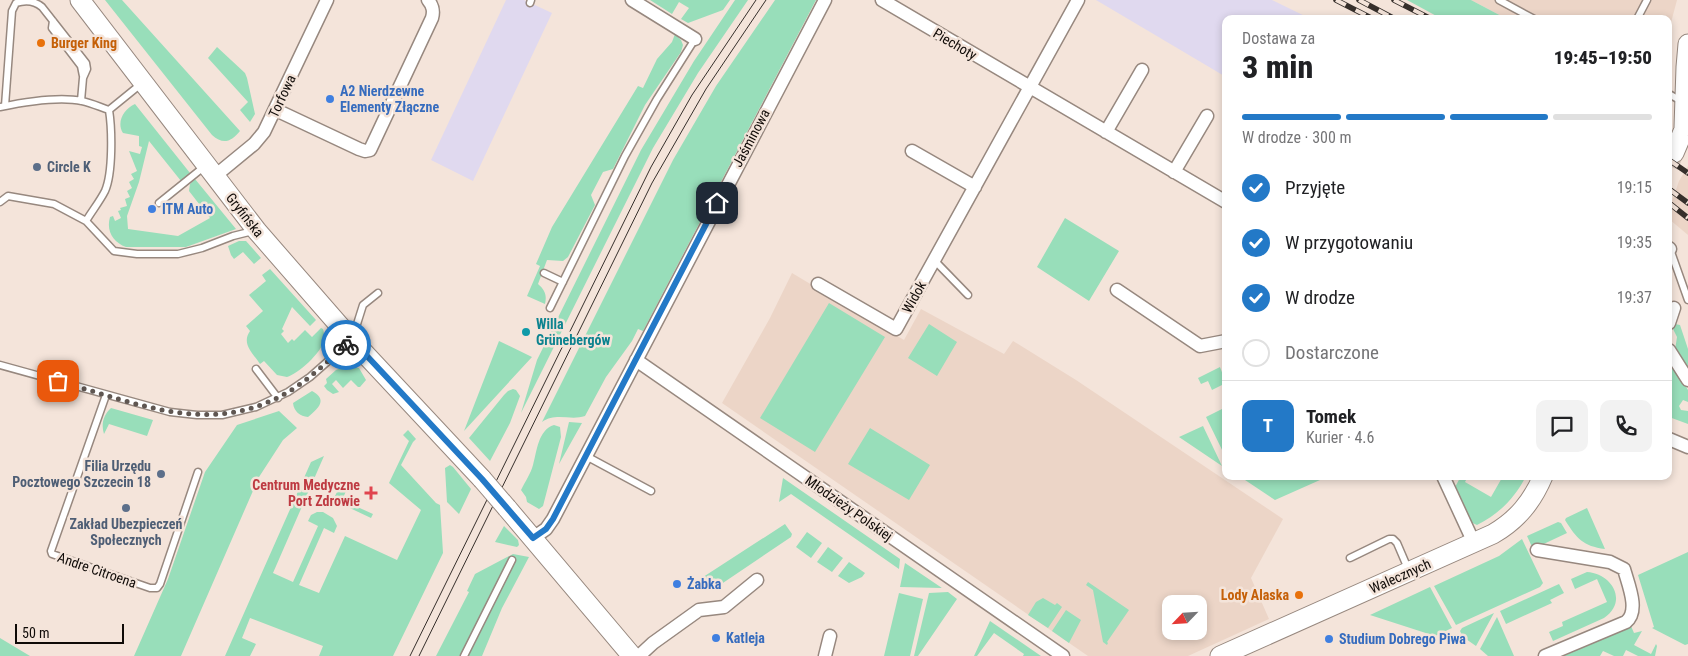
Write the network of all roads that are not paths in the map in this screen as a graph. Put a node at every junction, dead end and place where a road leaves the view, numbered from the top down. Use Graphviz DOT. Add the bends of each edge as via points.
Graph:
graph roads {
  1 [pos="80,0"];
  2 [pos="327,0"];
  3 [pos="428,0"];
  4 [pos="825,0"];
  5 [pos="882,0"];
  6 [pos="1078,0"];
  7 [pos="1499,0"];
  8 [pos="1647,0"];
  9 [pos="638,2"];
  10 [pos="1527,15"];
  11 [pos="1638,15"];
  12 [pos="695,40"];
  13 [pos="1688,44"];
  14 [pos="1142,70"];
  15 [pos="144,82"];
  16 [pos="1029,87"];
  17 [pos="81,101"];
  18 [pos="2,106"];
  19 [pos="108,110"];
  20 [pos="276,110"];
  21 [pos="1683,114"];
  22 [pos="1207,116"];
  23 [pos="1106,132"];
  24 [pos="912,151"];
  25 [pos="1674,152"];
  26 [pos="211,170"];
  27 [pos="1174,172"];
  28 [pos="975,187"];
  29 [pos="1222,200"];
  30 [pos="0,202"];
  31 [pos="159,203"];
  32 [pos="86,221"];
  33 [pos="257,230"];
  34 [pos="1672,255"];
  35 [pos="934,260"];
  36 [pos="544,273"];
  37 [pos="562,282"];
  38 [pos="818,284"];
  39 [pos="1117,290"];
  40 [pos="378,293"];
  41 [pos="968,295"];
  42 [pos="1688,300"];
  43 [pos="550,308"];
  44 [pos="1674,308"];
  45 [pos="1672,314"];
  46 [pos="352,340"];
  47 [pos="1222,342"];
  48 [pos="1672,355"];
  49 [pos="636,360"];
  50 [pos="0,365"];
  51 [pos="256,369"];
  52 [pos="1688,380"];
  53 [pos="106,395"];
  54 [pos="278,398"];
  55 [pos="1672,440"];
  56 [pos="1688,447"];
  57 [pos="586,456"];
  58 [pos="198,472"];
  59 [pos="1445,480"];
  60 [pos="1541,480"];
  61 [pos="651,491"];
  62 [pos="533,538"];
  63 [pos="1474,543"];
  64 [pos="1537,550"];
  65 [pos="1350,558"];
  66 [pos="512,560"];
  67 [pos="1410,572"];
  68 [pos="757,580"];
  69 [pos="830,636"];
  70 [pos="628,654"];
  71 [pos="1228,654"];
  72 [pos="1058,655"];
  73 [pos="464,656"];
  74 [pos="825,656"];
  75 [pos="1545,656"];
  1 -- 15 [label="street, Gryfińska"];
  2 -- 20 [label="street, Torfowa"];
  3 -- 20 [label="street" via="434,12 432,18 370,150 359,149"];
  4 -- 49 [label="street, Jaśminowa"];
  5 -- 16 [label="street, Piechoty"];
  6 -- 16 [label="street"];
  7 -- 10 [label="lane"];
  8 -- 11 [label="lane"];
  9 -- 12 [label="street"];
  12 -- 37 [label="lane" via="637,135"];
  13 -- 21 [label="street"];
  14 -- 23 [label="street"];
  15 -- 19 [label="lane"];
  15 -- 26 [label="street, Gryfińska"];
  16 -- 23 [label="street, Piechoty"];
  16 -- 28 [label="street, Widok"];
  17 -- 18 [label="lane" via="38,100"];
  17 -- 18 [label="lane" via="86,63 42,7 33,2 18,1 13,6"];
  17 -- 19 [label="lane"];
  19 -- 32 [label="lane" via="111,148 108,181"];
  20 -- 26 [label="street, Torfowa" via="254,144"];
  21 -- 25 [label="street"];
  22 -- 27 [label="street"];
  23 -- 27 [label="street, Piechoty"];
  24 -- 28 [label="street"];
  26 -- 31 [label="lane"];
  26 -- 33 [label="street, Gryfińska"];
  27 -- 29 [label="street, Piechoty"];
  28 -- 35 [label="street, Widok"];
  30 -- 32 [label="lane" via="8,196 54,204"];
  32 -- 33 [label="lane" via="114,251 137,254 178,254"];
  33 -- 46 [label="street, Gryfińska"];
  34 -- 42 [label="lane"];
  35 -- 38 [label="street, Widok" via="896,329"];
  35 -- 41 [label="lane"];
  36 -- 37 [label="lane"];
  37 -- 43 [label="lane"];
  39 -- 47 [label="street" via="1200,346"];
  40 -- 46 [label="lane" via="363,305"];
  44 -- 45 [label="street"];
  46 -- 54 [label="lane" via="304,382"];
  46 -- 62 [label="street, Gryfińska, bridge"];
  48 -- 52 [label="street"];
  49 -- 57 [label="street, Jaśminowa"];
  49 -- 72 [label="street, Młodzieży Polskiej"];
  50 -- 53 [label="lane"];
  51 -- 54 [label="lane"];
  53 -- 54 [label="lane" via="170,412 197,415 237,412"];
  53 -- 58 [label="lane, Andre Citroena" via="52,554 157,588"];
  55 -- 56 [label="street"];
  57 -- 61 [label="lane"];
  57 -- 62 [label="street, Jaśminowa" via="550,524"];
  59 -- 63 [label="street"];
  60 -- 63 [label="street, Walecznych" via="1522,513 1504,528"];
  62 -- 70 [label="street, Gryfińska"];
  63 -- 67 [label="street, Walecznych"];
  64 -- 75 [label="street" via="1618,565 1624,570 1632,603 1632,612 1626,622"];
  65 -- 67 [label="lane" via="1393,539"];
  66 -- 73 [label="lane"];
  67 -- 71 [label="street, Walecznych"];
  68 -- 70 [label="street" via="724,607 699,610 653,643"];
  69 -- 74 [label="street"];
}
